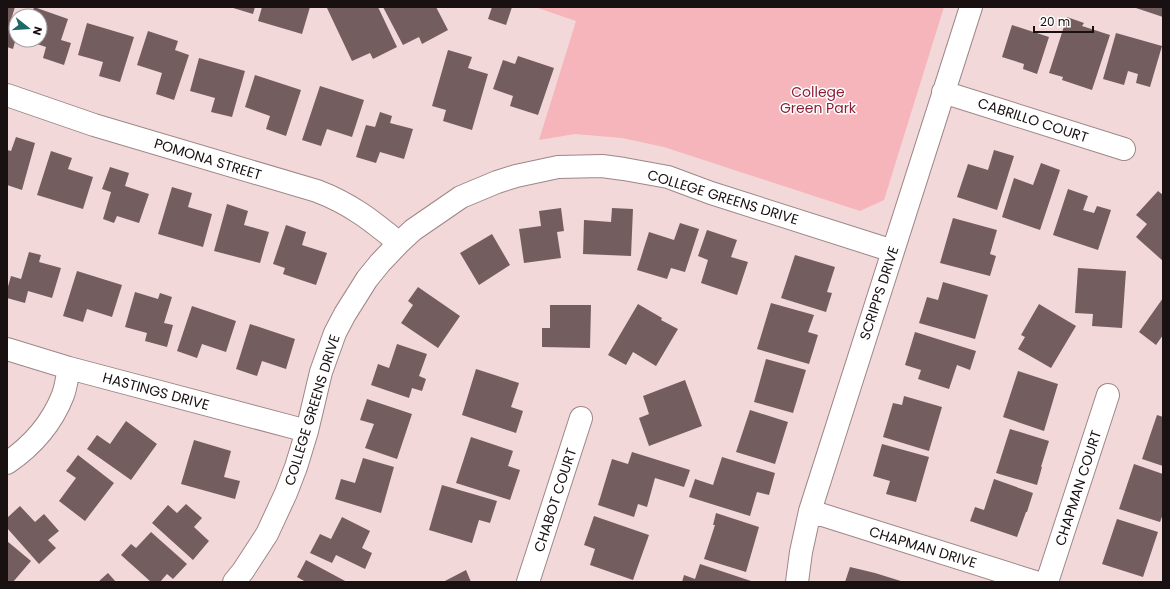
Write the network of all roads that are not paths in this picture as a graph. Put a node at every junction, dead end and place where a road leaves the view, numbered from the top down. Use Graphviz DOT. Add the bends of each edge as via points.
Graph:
graph roads {
  1 [pos="971,7"];
  2 [pos="943,92"];
  3 [pos="7,95"];
  4 [pos="1124,149"];
  5 [pos="399,243"];
  6 [pos="893,251"];
  7 [pos="7,349"];
  8 [pos="69,368"];
  9 [pos="1108,395"];
  10 [pos="581,418"];
  11 [pos="306,431"];
  12 [pos="7,463"];
  13 [pos="810,511"];
  14 [pos="234,582"];
  15 [pos="528,582"];
  16 [pos="797,582"];
  17 [pos="1035,582"];
  18 [pos="1047,582"];
  1 -- 2 [label="street, SCRIPPS DRIVE"];
  2 -- 4 [label="street, CABRILLO COURT"];
  2 -- 6 [label="street, SCRIPPS DRIVE"];
  3 -- 5 [label="street, POMONA STREET" via="94,125 317,191 366,216"];
  5 -- 6 [label="street, COLLEGE GREENS DRIVE" via="413,230 462,197 497,182 558,167 602,166 668,177"];
  5 -- 11 [label="street, COLLEGE GREENS DRIVE" via="368,279 335,333 321,372"];
  6 -- 13 [label="street, SCRIPPS DRIVE"];
  7 -- 8 [label="street, HASTINGS DRIVE"];
  8 -- 11 [label="street, HASTINGS DRIVE"];
  8 -- 12 [label="street" via="63,394 51,419 34,441"];
  9 -- 18 [label="street, CHAPMAN COURT"];
  10 -- 15 [label="street, CHABOT COURT"];
  11 -- 14 [label="street, COLLEGE GREENS DRIVE" via="293,474 267,534"];
  13 -- 16 [label="street, SCRIPPS DRIVE"];
  13 -- 17 [label="street, CHAPMAN DRIVE"];
}
